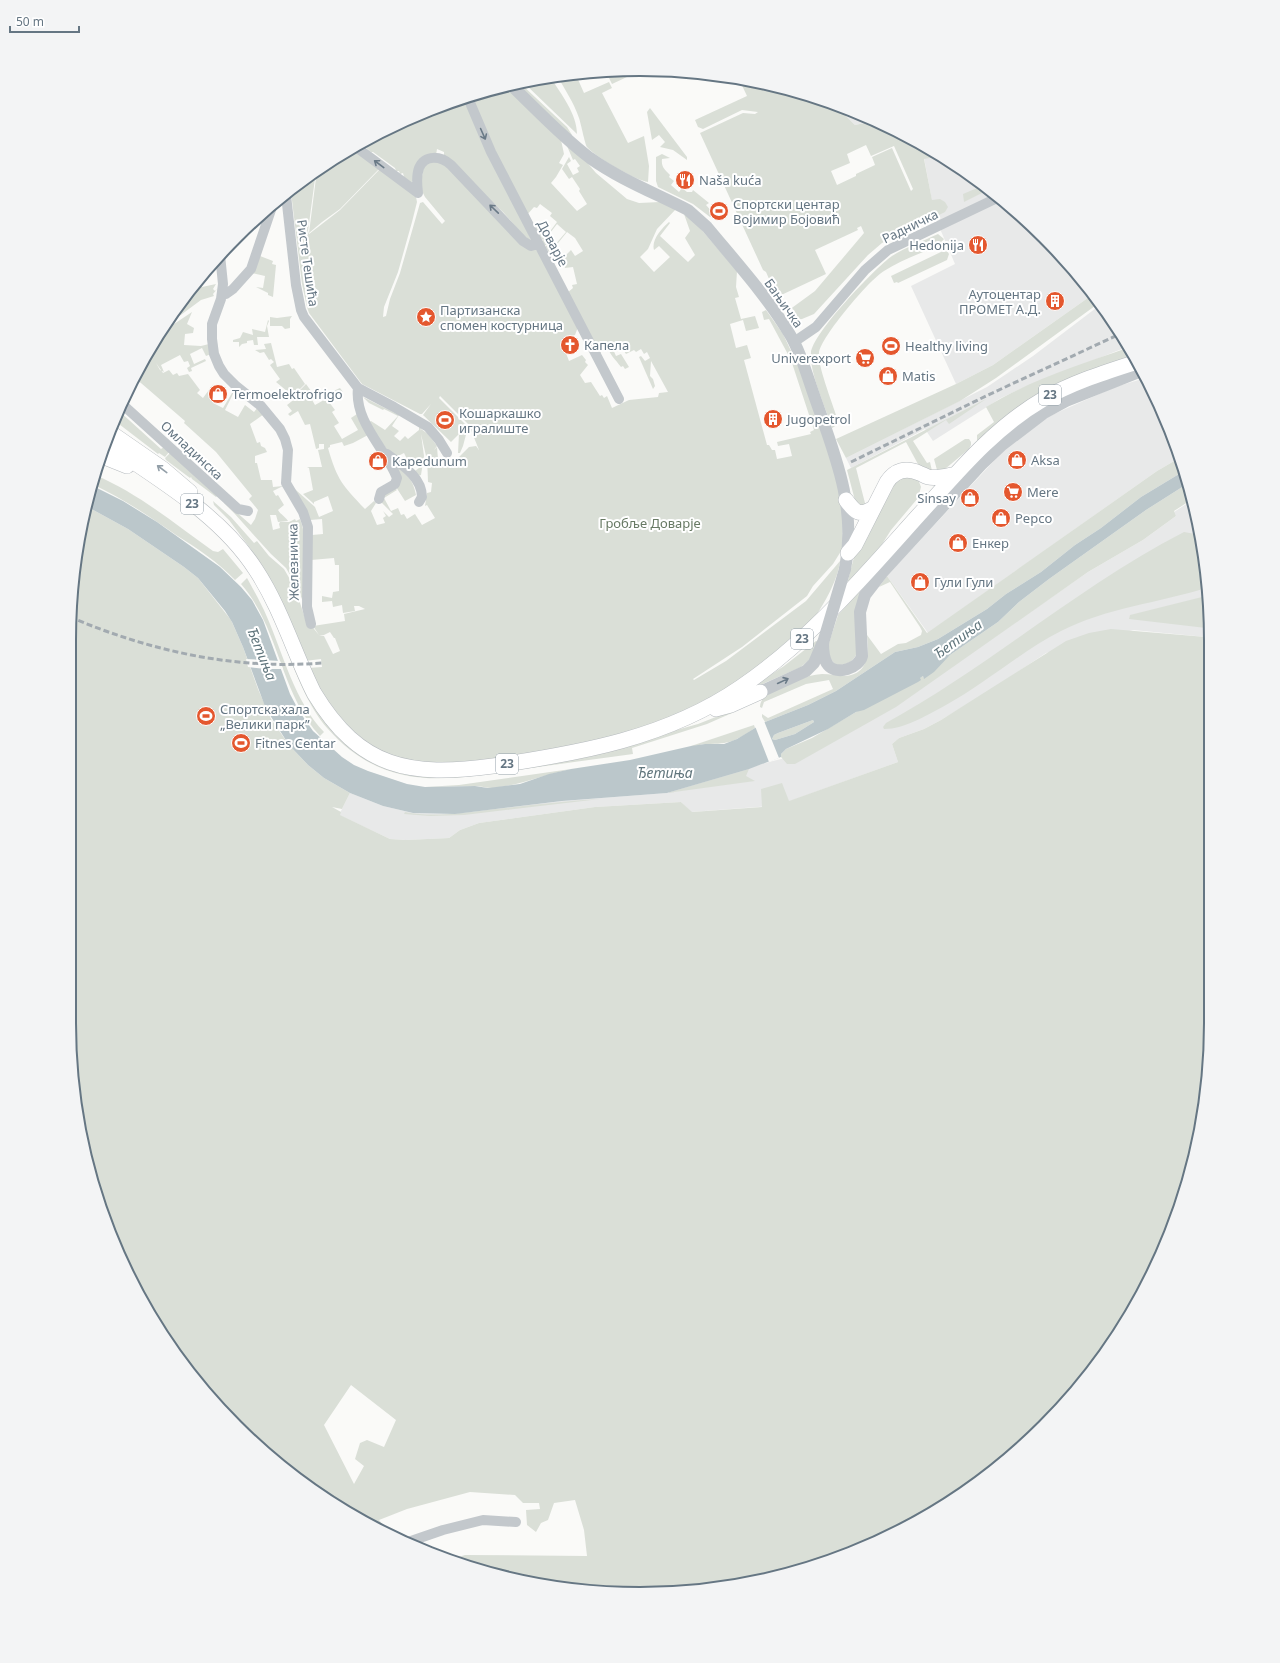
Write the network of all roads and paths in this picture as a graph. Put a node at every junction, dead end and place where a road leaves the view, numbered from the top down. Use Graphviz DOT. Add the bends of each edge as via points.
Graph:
graph roads {
  1 [pos="516,90"];
  2 [pos="470,103"];
  3 [pos="360,151"];
  4 [pos="287,201"];
  5 [pos="993,201"];
  6 [pos="269,215"];
  7 [pos="538,244"];
  8 [pos="221,263"];
  9 [pos="222,295"];
  10 [pos="794,342"];
  11 [pos="1131,364"];
  12 [pos="1136,373"];
  13 [pos="358,388"];
  14 [pos="619,399"];
  15 [pos="126,408"];
  16 [pos="115,435"];
  17 [pos="111,447"];
  18 [pos="383,452"];
  19 [pos="447,453"];
  20 [pos="106,458"];
  21 [pos="919,473"];
  22 [pos="956,474"];
  23 [pos="153,476"];
  24 [pos="379,499"];
  25 [pos="846,500"];
  26 [pos="419,502"];
  27 [pos="873,508"];
  28 [pos="924,509"];
  29 [pos="248,511"];
  30 [pos="229,536"];
  31 [pos="848,553"];
  32 [pos="311,624"];
  33 [pos="823,643"];
  34 [pos="832,668"];
  35 [pos="806,671"];
  36 [pos="760,692"];
  37 [pos="696,713"];
  38 [pos="516,1522"];
  39 [pos="415,1540"];
  1 -- 10 [label="street, Бањичка" via="590,158 618,176 688,210 697,217 778,314"];
  2 -- 7 [label="street, Доварје, one-way" via="491,152"];
  7 -- 3 [label="street, one-way" via="530,246 523,241 451,164 443,159 434,157 422,164 418,173 418,193"];
  4 -- 13 [label="street, Ристе Тешића" via="296,284 304,318"];
  5 -- 10 [label="street, Радничка" via="888,250 865,270 816,326"];
  6 -- 9 [label="street" via="249,272 233,289"];
  7 -- 14 [label="street, Доварје"];
  8 -- 9 [label="street, Железничка"];
  9 -- 32 [label="street, Железничка" via="212,324 212,345 217,363 236,386 265,410 280,429 288,447 286,483 303,512 308,527 307,607"];
  10 -- 25 [label="street, Бањичка" via="837,462"];
  11 -- 22 [label="main road, 23" via="1072,385 1041,400 993,437"];
  12 -- 34 [label="street" via="1054,407 1035,418 1002,445 868,590 860,612 863,652 861,659 848,669"];
  13 -- 18 [label="street, Ристе Тешића" via="358,399 365,420"];
  13 -- 19 [label="street, Ристе Тешића" via="428,427"];
  15 -- 29 [label="street, Омладинска" via="238,510"];
  30 -- 16 [label="main road, one-way" via="216,516 185,487"];
  17 -- 23 [label="main road, 23"];
  18 -- 24 [label="street, Ристе Тешића" via="397,479 395,484 381,492"];
  18 -- 26 [label="street, Ристе Тешића" via="416,479 422,492"];
  20 -- 23 [label="main road"];
  21 -- 22 [label="main road" via="934,478"];
  21 -- 27 [label="main road" via="905,469 894,474"];
  21 -- 28 [label="main road" via="926,488"];
  22 -- 28 [label="main road, 23"];
  23 -- 30 [label="main road, 23" via="188,501"];
  25 -- 27 [label="main road" via="853,510 861,513"];
  25 -- 31 [label="street, Бањичка" via="849,523"];
  27 -- 31 [label="main road" via="855,545"];
  28 -- 37 [label="main road, 23" via="861,580 805,637 758,676"];
  30 -- 37 [label="main road, 23" via="261,578 323,708 340,730 357,744 393,763 417,769 454,770 562,755 627,740"];
  31 -- 33 [label="street, Бањичка, bridge"];
  33 -- 34 [label="street, Бањичка" via="824,656"];
  33 -- 35 [label="street, Бањичка" via="814,662"];
  34 -- 35 [label="street"];
  36 -- 35 [label="street, one-way"];
  36 -- 37 [label="main road" via="731,705"];
  38 -- 39 [label="street" via="483,1520"];
}
